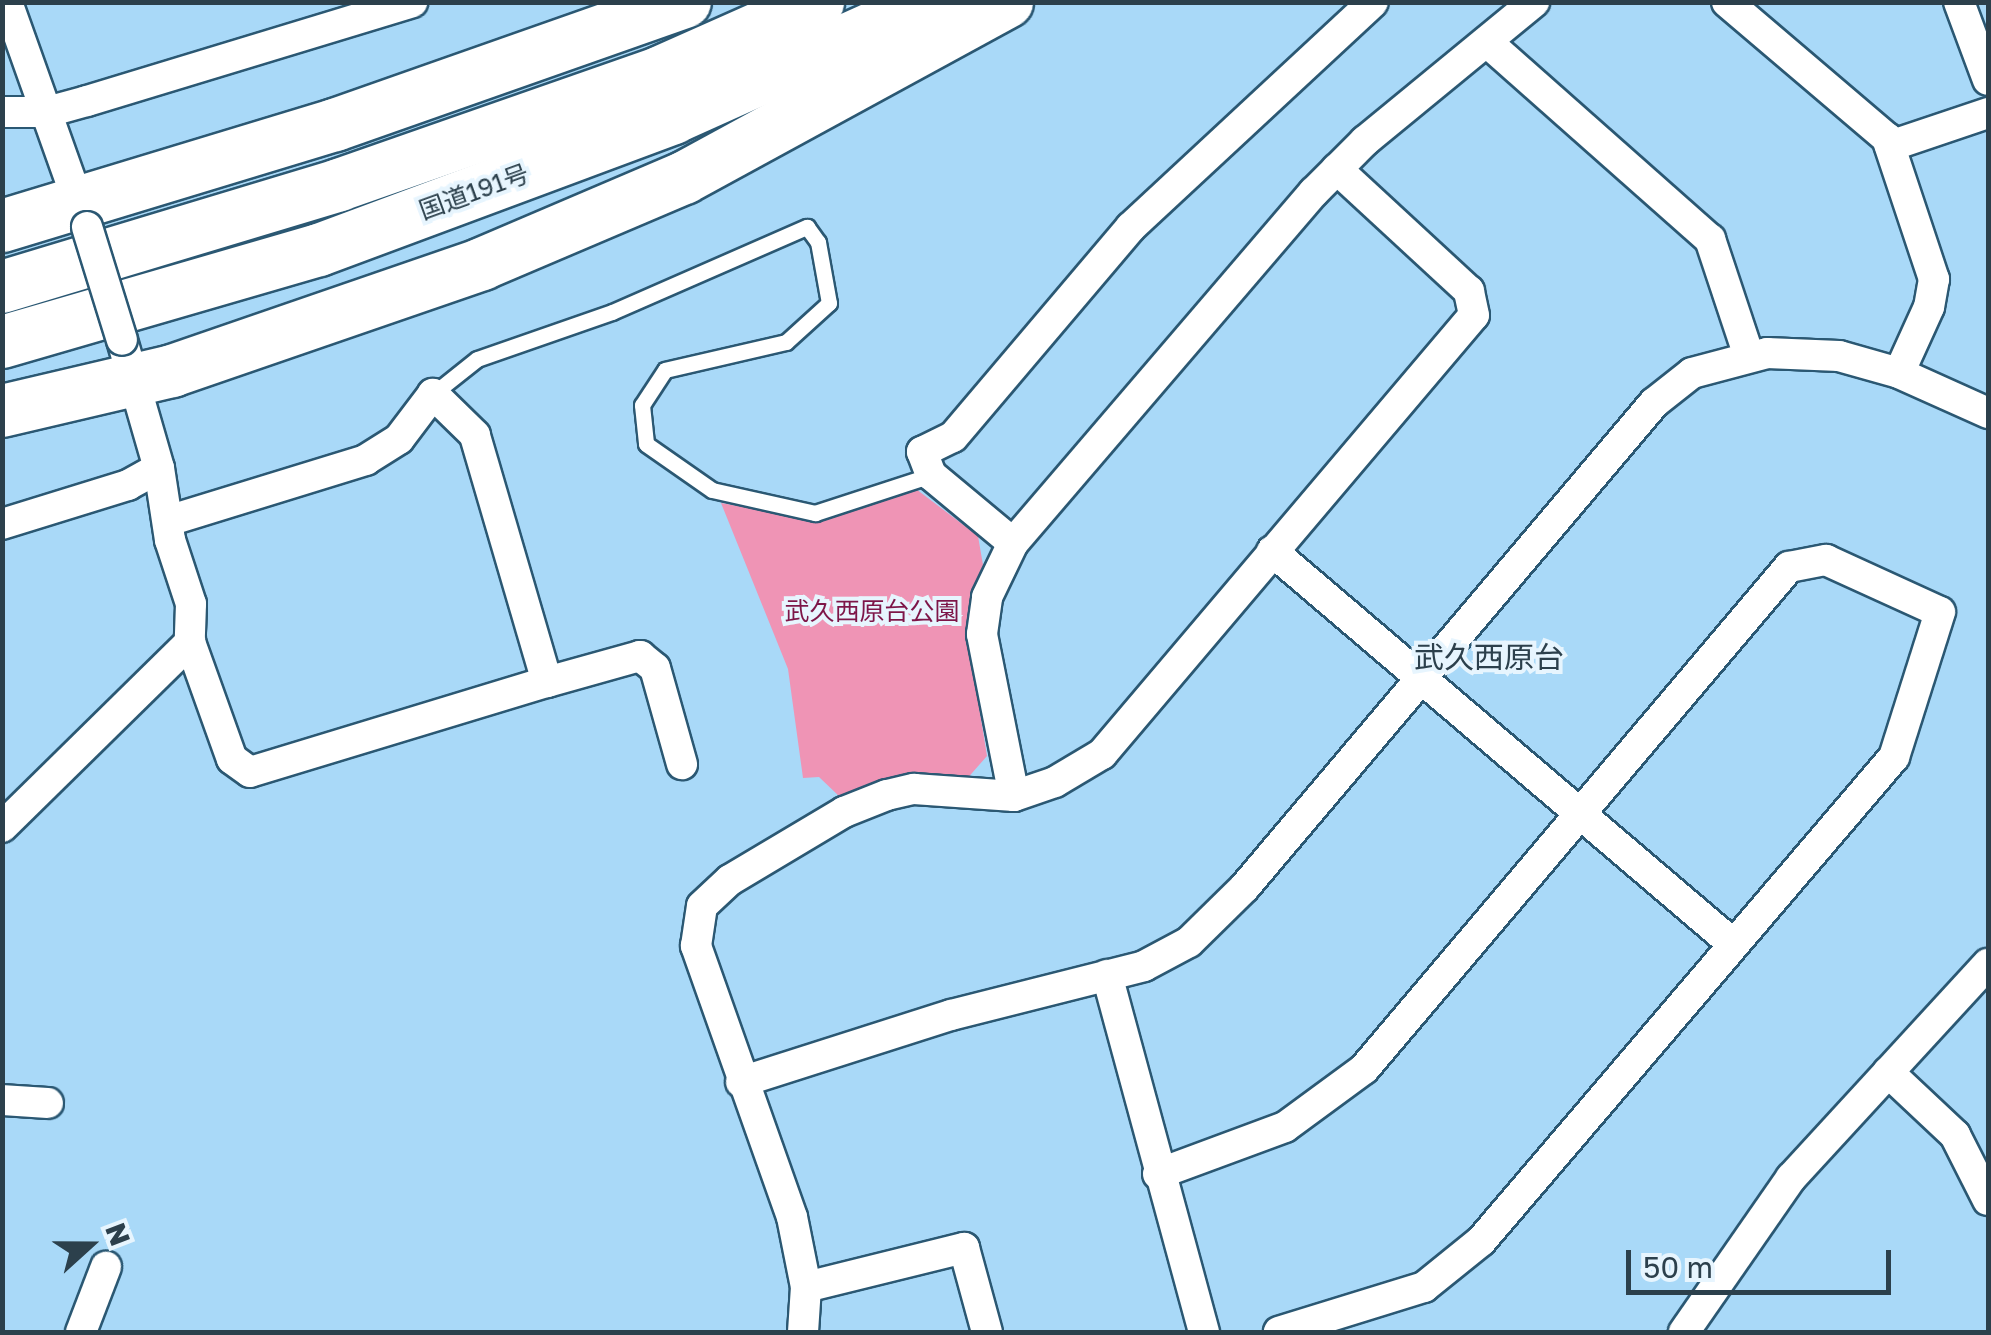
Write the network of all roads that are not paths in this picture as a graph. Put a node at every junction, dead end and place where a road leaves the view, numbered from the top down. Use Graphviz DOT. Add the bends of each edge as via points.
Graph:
graph roads {
  1 [pos="7,2"];
  2 [pos="412,2"];
  3 [pos="685,2"];
  4 [pos="818,2"];
  5 [pos="931,2"];
  6 [pos="1007,2"];
  7 [pos="1373,2"];
  8 [pos="1534,2"];
  9 [pos="1727,2"];
  10 [pos="1959,2"];
  11 [pos="1487,42"];
  12 [pos="1986,66"];
  13 [pos="2,112"];
  14 [pos="47,112"];
  15 [pos="1988,114"];
  16 [pos="1890,146"];
  17 [pos="1337,169"];
  18 [pos="83,216"];
  19 [pos="2,226"];
  20 [pos="2,286"];
  21 [pos="2,342"];
  22 [pos="1749,356"];
  23 [pos="127,360"];
  24 [pos="1898,373"];
  25 [pos="433,394"];
  26 [pos="2,411"];
  27 [pos="1988,413"];
  28 [pos="159,468"];
  29 [pos="930,475"];
  30 [pos="168,521"];
  31 [pos="2,524"];
  32 [pos="1013,544"];
  33 [pos="1272,550"];
  34 [pos="190,642"];
  35 [pos="1418,676"];
  36 [pos="547,682"];
  37 [pos="682,764"];
  38 [pos="1014,796"];
  39 [pos="1579,813"];
  40 [pos="2,827"];
  41 [pos="1733,944"];
  42 [pos="1988,964"];
  43 [pos="1107,976"];
  44 [pos="1888,1072"];
  45 [pos="741,1082"];
  46 [pos="2,1100"];
  47 [pos="48,1103"];
  48 [pos="1158,1174"];
  49 [pos="1988,1200"];
  50 [pos="106,1267"];
  51 [pos="806,1287"];
  52 [pos="81,1332"];
  53 [pos="803,1332"];
  54 [pos="987,1332"];
  55 [pos="1204,1332"];
  56 [pos="1279,1332"];
  57 [pos="1684,1332"];
  1 -- 14 [label="street"];
  2 -- 14 [label="street"];
  3 -- 18 [label="highway"];
  4 -- 20 [label="highway, 国道191号" via="661,72 339,186"];
  5 -- 21 [label="highway, 国道191号" via="673,118 338,243"];
  6 -- 23 [label="highway" via="684,178 482,264"];
  7 -- 29 [label="street" via="1131,227 953,437 922,452"];
  8 -- 11 [label="street"];
  9 -- 16 [label="street"];
  10 -- 12 [label="street"];
  11 -- 17 [label="street"];
  11 -- 22 [label="street" via="1710,239"];
  13 -- 14 [label="street"];
  14 -- 18 [label="street"];
  15 -- 16 [label="street"];
  16 -- 24 [label="street" via="1934,279"];
  17 -- 32 [label="street"];
  17 -- 33 [label="street" via="1469,291 1474,316"];
  18 -- 19 [label="highway"];
  18 -- 23 [label="street, bridge"];
  22 -- 24 [label="street" via="1839,356"];
  22 -- 35 [label="street" via="1674,384"];
  23 -- 26 [label="highway"];
  23 -- 28 [label="street"];
  24 -- 27 [label="street"];
  25 -- 29 [label="lane" via="477,360 612,312 807,227 822,255 829,303 786,342 665,370 642,405 646,444 712,490 815,513"];
  25 -- 30 [label="street" via="399,439 366,460"];
  25 -- 36 [label="street" via="474,436"];
  28 -- 30 [label="street"];
  28 -- 31 [label="street" via="128,485"];
  29 -- 32 [label="street"];
  30 -- 34 [label="street" via="191,604"];
  32 -- 38 [label="street" via="987,597 982,634"];
  33 -- 35 [label="street"];
  33 -- 38 [label="street" via="1102,754 1056,782"];
  34 -- 36 [label="street" via="232,759 250,772"];
  34 -- 40 [label="street"];
  35 -- 39 [label="street"];
  35 -- 43 [label="street" via="1224,909 1170,954"];
  36 -- 37 [label="street" via="640,656 655,668"];
  38 -- 45 [label="street" via="914,789 887,795 844,812 717,889 702,906 696,946"];
  39 -- 41 [label="street"];
  39 -- 41 [label="street" via="1789,566 1826,560 1940,612 1894,757"];
  39 -- 48 [label="street" via="1364,1069 1285,1127"];
  41 -- 56 [label="street" via="1456,1266 1369,1307"];
  42 -- 44 [label="street"];
  43 -- 45 [label="street" via="951,1015"];
  43 -- 48 [label="street"];
  44 -- 49 [label="street" via="1955,1135"];
  44 -- 57 [label="street" via="1766,1210"];
  45 -- 51 [label="street" via="792,1217"];
  46 -- 47 [label="street"];
  48 -- 55 [label="street"];
  50 -- 52 [label="street"];
  51 -- 53 [label="street"];
  51 -- 54 [label="street" via="964,1248"];
}
